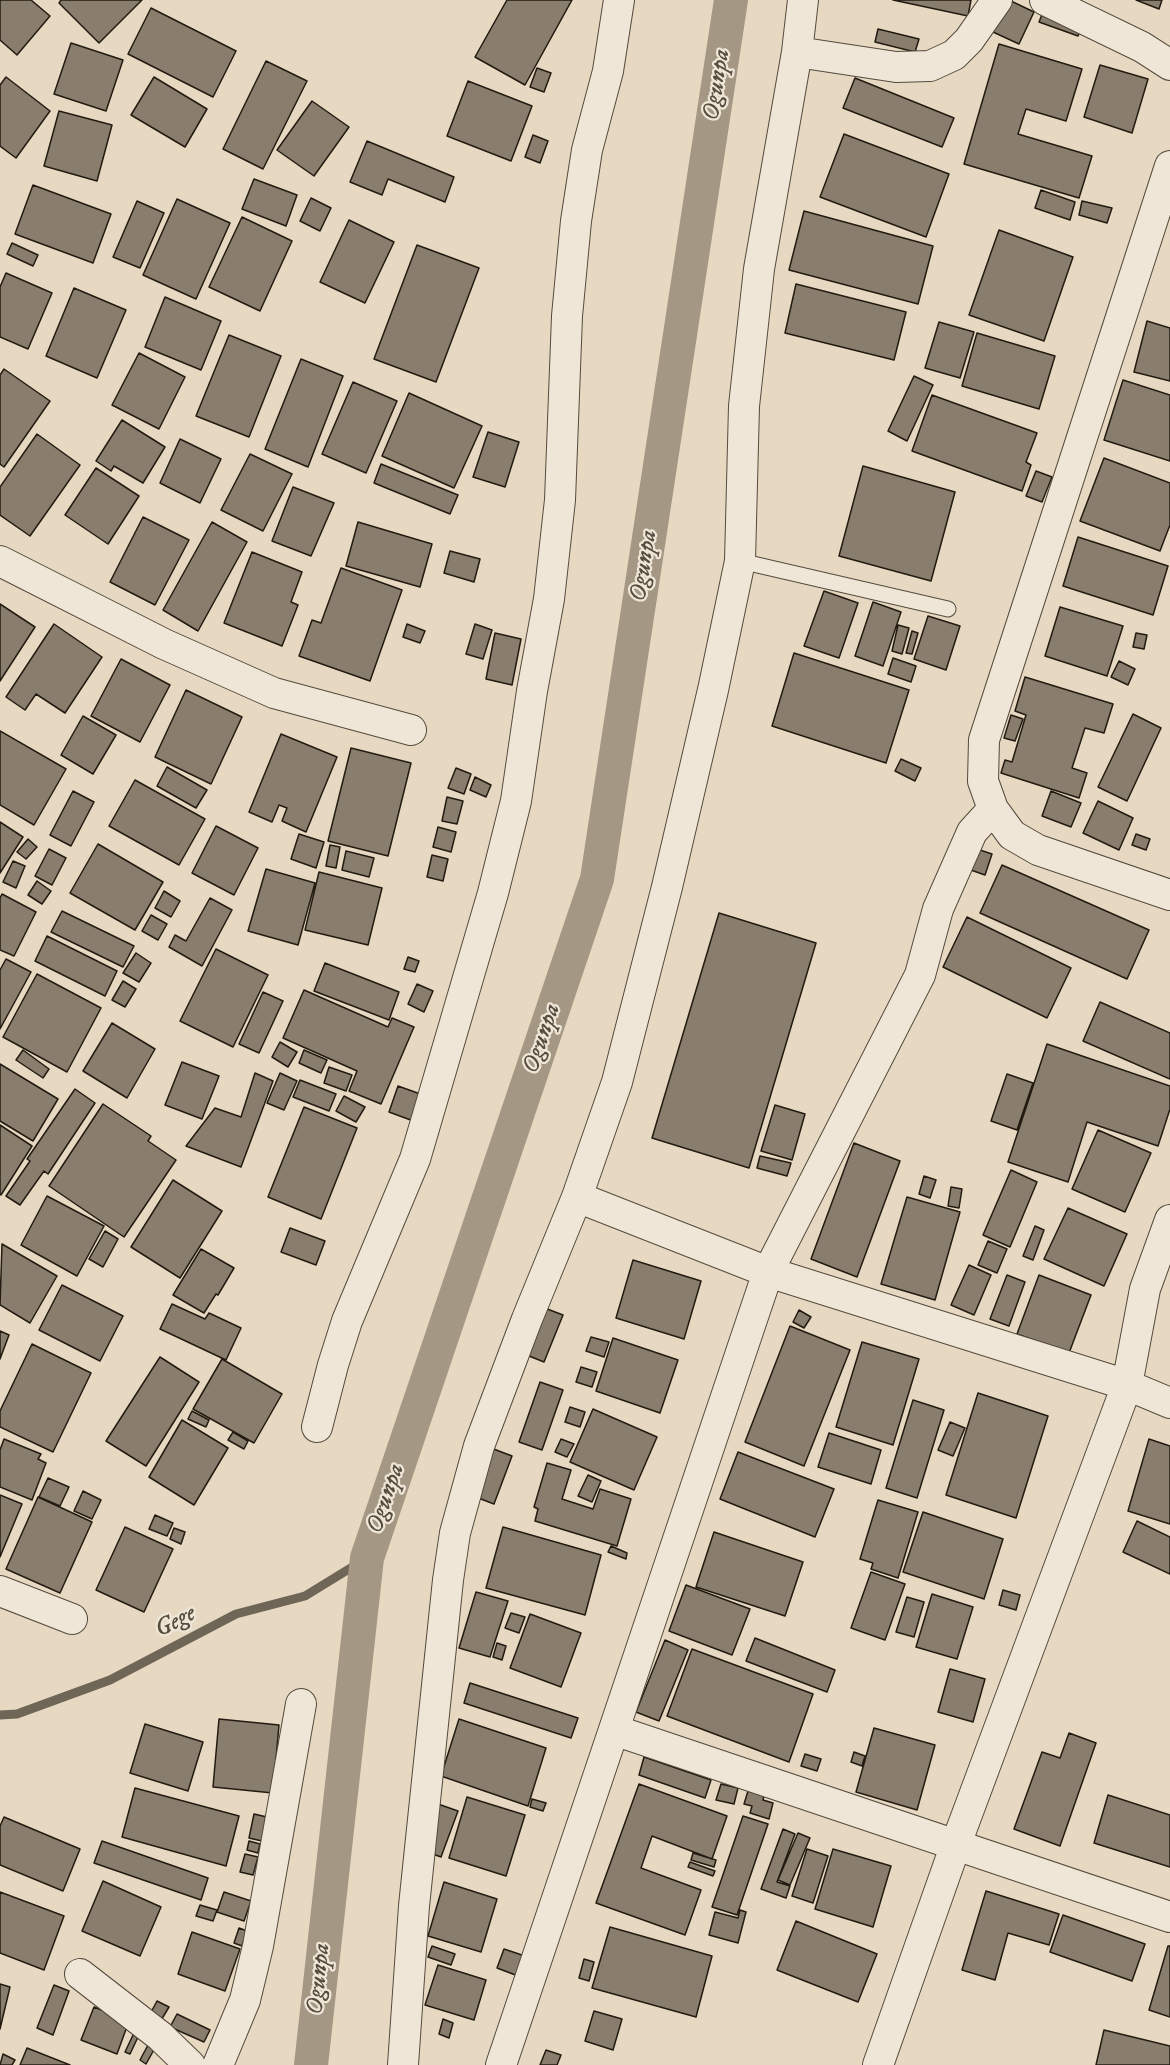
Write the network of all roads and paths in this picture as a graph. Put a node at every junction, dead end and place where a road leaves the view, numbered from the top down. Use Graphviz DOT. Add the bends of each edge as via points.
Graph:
graph roads {
  1 [pos="619,0"];
  2 [pos="803,0"];
  3 [pos="997,0"];
  4 [pos="1045,0"];
  5 [pos="797,52"];
  6 [pos="1170,65"];
  7 [pos="1170,166"];
  8 [pos="0,561"];
  9 [pos="740,561"];
  10 [pos="948,609"];
  11 [pos="411,730"];
  12 [pos="993,809"];
  13 [pos="1170,895"];
  14 [pos="577,1197"];
  15 [pos="1170,1220"];
  16 [pos="768,1272"];
  17 [pos="1127,1385"];
  18 [pos="1170,1402"];
  19 [pos="317,1427"];
  20 [pos="0,1591"];
  21 [pos="72,1619"];
  22 [pos="301,1704"];
  23 [pos="614,1730"];
  24 [pos="956,1844"];
  25 [pos="1170,1917"];
  26 [pos="80,1974"];
  27 [pos="190,2065"];
  28 [pos="218,2065"];
  29 [pos="403,2065"];
  30 [pos="501,2065"];
  31 [pos="878,2065"];
  1 -- 19 [label="street" via="576,221 567,316 560,500 549,599 516,801 415,1159 347,1321"];
  2 -- 5 [label="street"];
  3 -- 5 [label="street" via="954,55 930,66 896,67"];
  4 -- 6 [label="street" via="1142,47"];
  5 -- 9 [label="street" via="759,269 744,406"];
  7 -- 12 [label="street" via="984,740 983,781"];
  8 -- 11 [label="street" via="164,644 274,693"];
  9 -- 10 [label="lane"];
  9 -- 14 [label="street" via="664,898 617,1082"];
  12 -- 13 [label="street" via="1012,835 1038,850"];
  12 -- 16 [label="street" via="972,832 938,909 920,975"];
  14 -- 16 [label="street"];
  14 -- 29 [label="street" via="479,1446 455,1533 414,1906"];
  15 -- 17 [label="street" via="1145,1289"];
  16 -- 17 [label="street"];
  16 -- 23 [label="street"];
  17 -- 18 [label="street"];
  17 -- 24 [label="street"];
  20 -- 21 [label="street"];
  22 -- 28 [label="street" via="258,1946 245,2000"];
  23 -- 24 [label="street"];
  23 -- 30 [label="street"];
  24 -- 25 [label="street"];
  24 -- 31 [label="street"];
  26 -- 27 [label="street" via="160,2036"];
}
